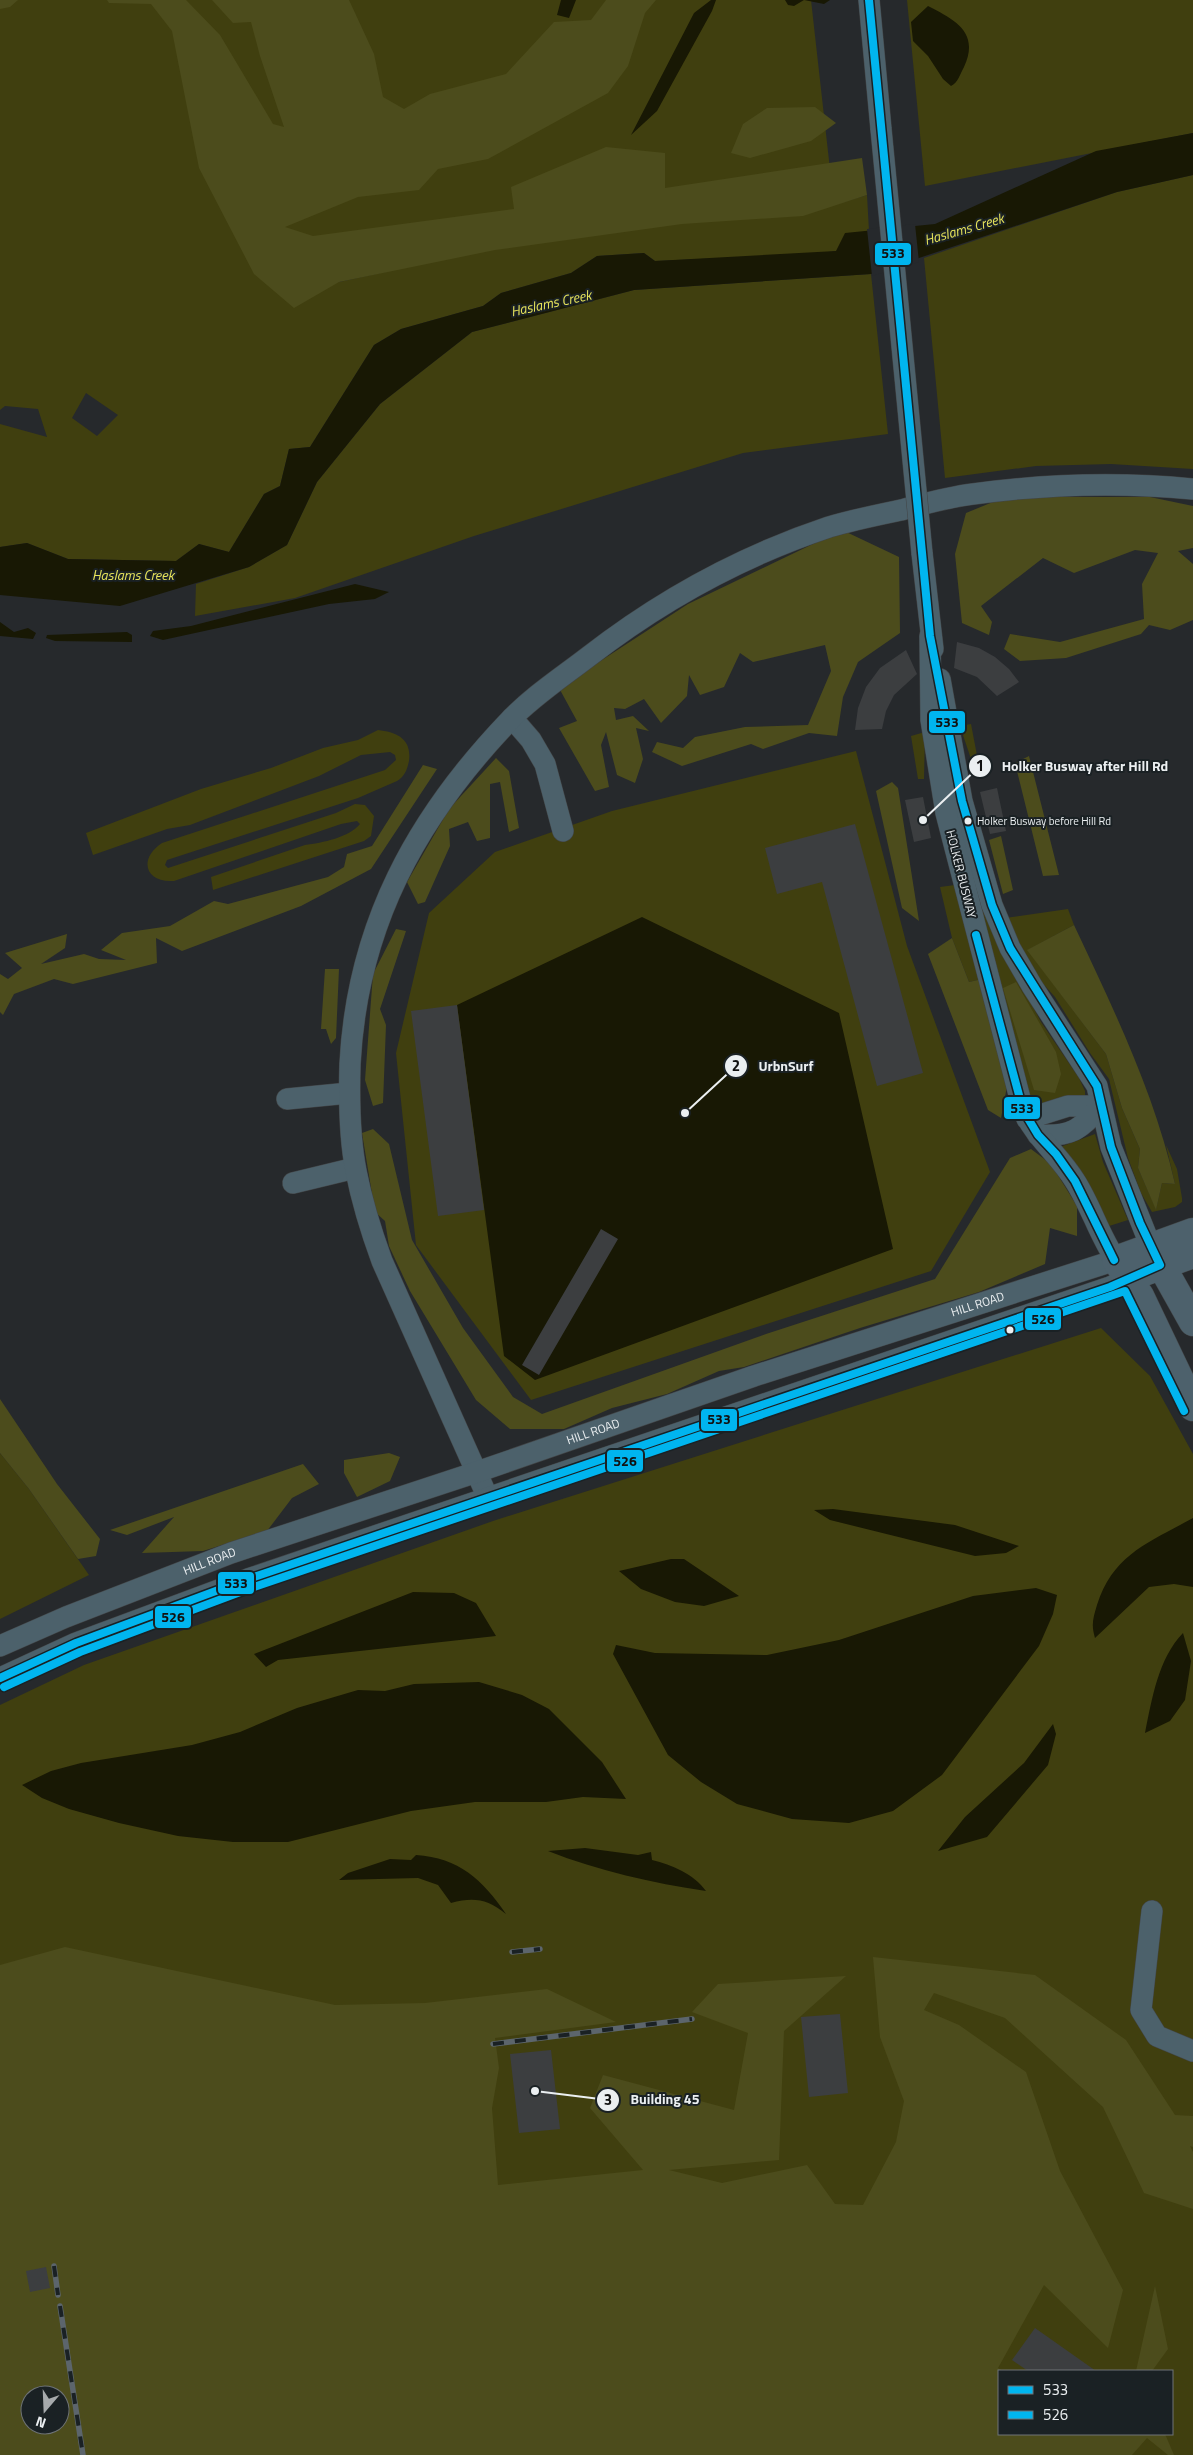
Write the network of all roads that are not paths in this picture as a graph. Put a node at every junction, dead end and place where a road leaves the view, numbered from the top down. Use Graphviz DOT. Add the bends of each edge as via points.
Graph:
graph roads {
  1 [pos="869,0"];
  2 [pos="1193,489"];
  3 [pos="930,636"];
  4 [pos="512,718"];
  5 [pos="563,831"];
  6 [pos="349,1093"];
  7 [pos="287,1099"];
  8 [pos="1101,1106"];
  9 [pos="1033,1127"];
  10 [pos="355,1168"];
  11 [pos="293,1183"];
  12 [pos="1193,1232"];
  13 [pos="1193,1254"];
  14 [pos="1156,1256"];
  15 [pos="1122,1269"];
  16 [pos="1193,1322"];
  17 [pos="1193,1408"];
  18 [pos="478,1472"];
  19 [pos="488,1498"];
  20 [pos="0,1646"];
  21 [pos="0,1678"];
  22 [pos="1152,1911"];
  23 [pos="1193,2051"];
  1 -- 3 [label="street, HOLKER BUSWAY, bridge"];
  2 -- 4 [label="street" via="1109,483 1034,487 969,494 830,527 766,552 693,587 622,630"];
  3 -- 8 [label="street, HOLKER BUSWAY" via="962,801 992,905 1027,978 1095,1081"];
  3 -- 9 [label="street, HOLKER BUSWAY" via="931,720 946,813"];
  4 -- 5 [label="street" via="531,740 545,764"];
  4 -- 6 [label="street" via="451,786 396,875 378,921 360,983 352,1031"];
  6 -- 7 [label="street"];
  6 -- 10 [label="street"];
  8 -- 9 [label="street" via="1079,1130 1069,1134"];
  8 -- 14 [label="street, HOLKER BUSWAY" via="1111,1147"];
  9 -- 15 [label="street, HOLKER BUSWAY" via="1075,1181 1106,1246"];
  10 -- 11 [label="street"];
  10 -- 18 [label="street" via="382,1261"];
  12 -- 14 [label="main road, HILL ROAD"];
  13 -- 14 [label="main road, HILL ROAD"];
  14 -- 15 [label="main road, HILL ROAD"];
  14 -- 16 [label="main road"];
  15 -- 17 [label="main road" via="1140,1296"];
  15 -- 18 [label="street, HILL ROAD" via="754,1376"];
  15 -- 19 [label="street, HILL ROAD" via="1110,1287"];
  18 -- 19 [label="street"];
  18 -- 20 [label="street, HILL ROAD" via="230,1553"];
  19 -- 21 [label="street, HILL ROAD" via="248,1579 76,1643"];
  22 -- 23 [label="street" via="1141,2010 1157,2036"];
}
